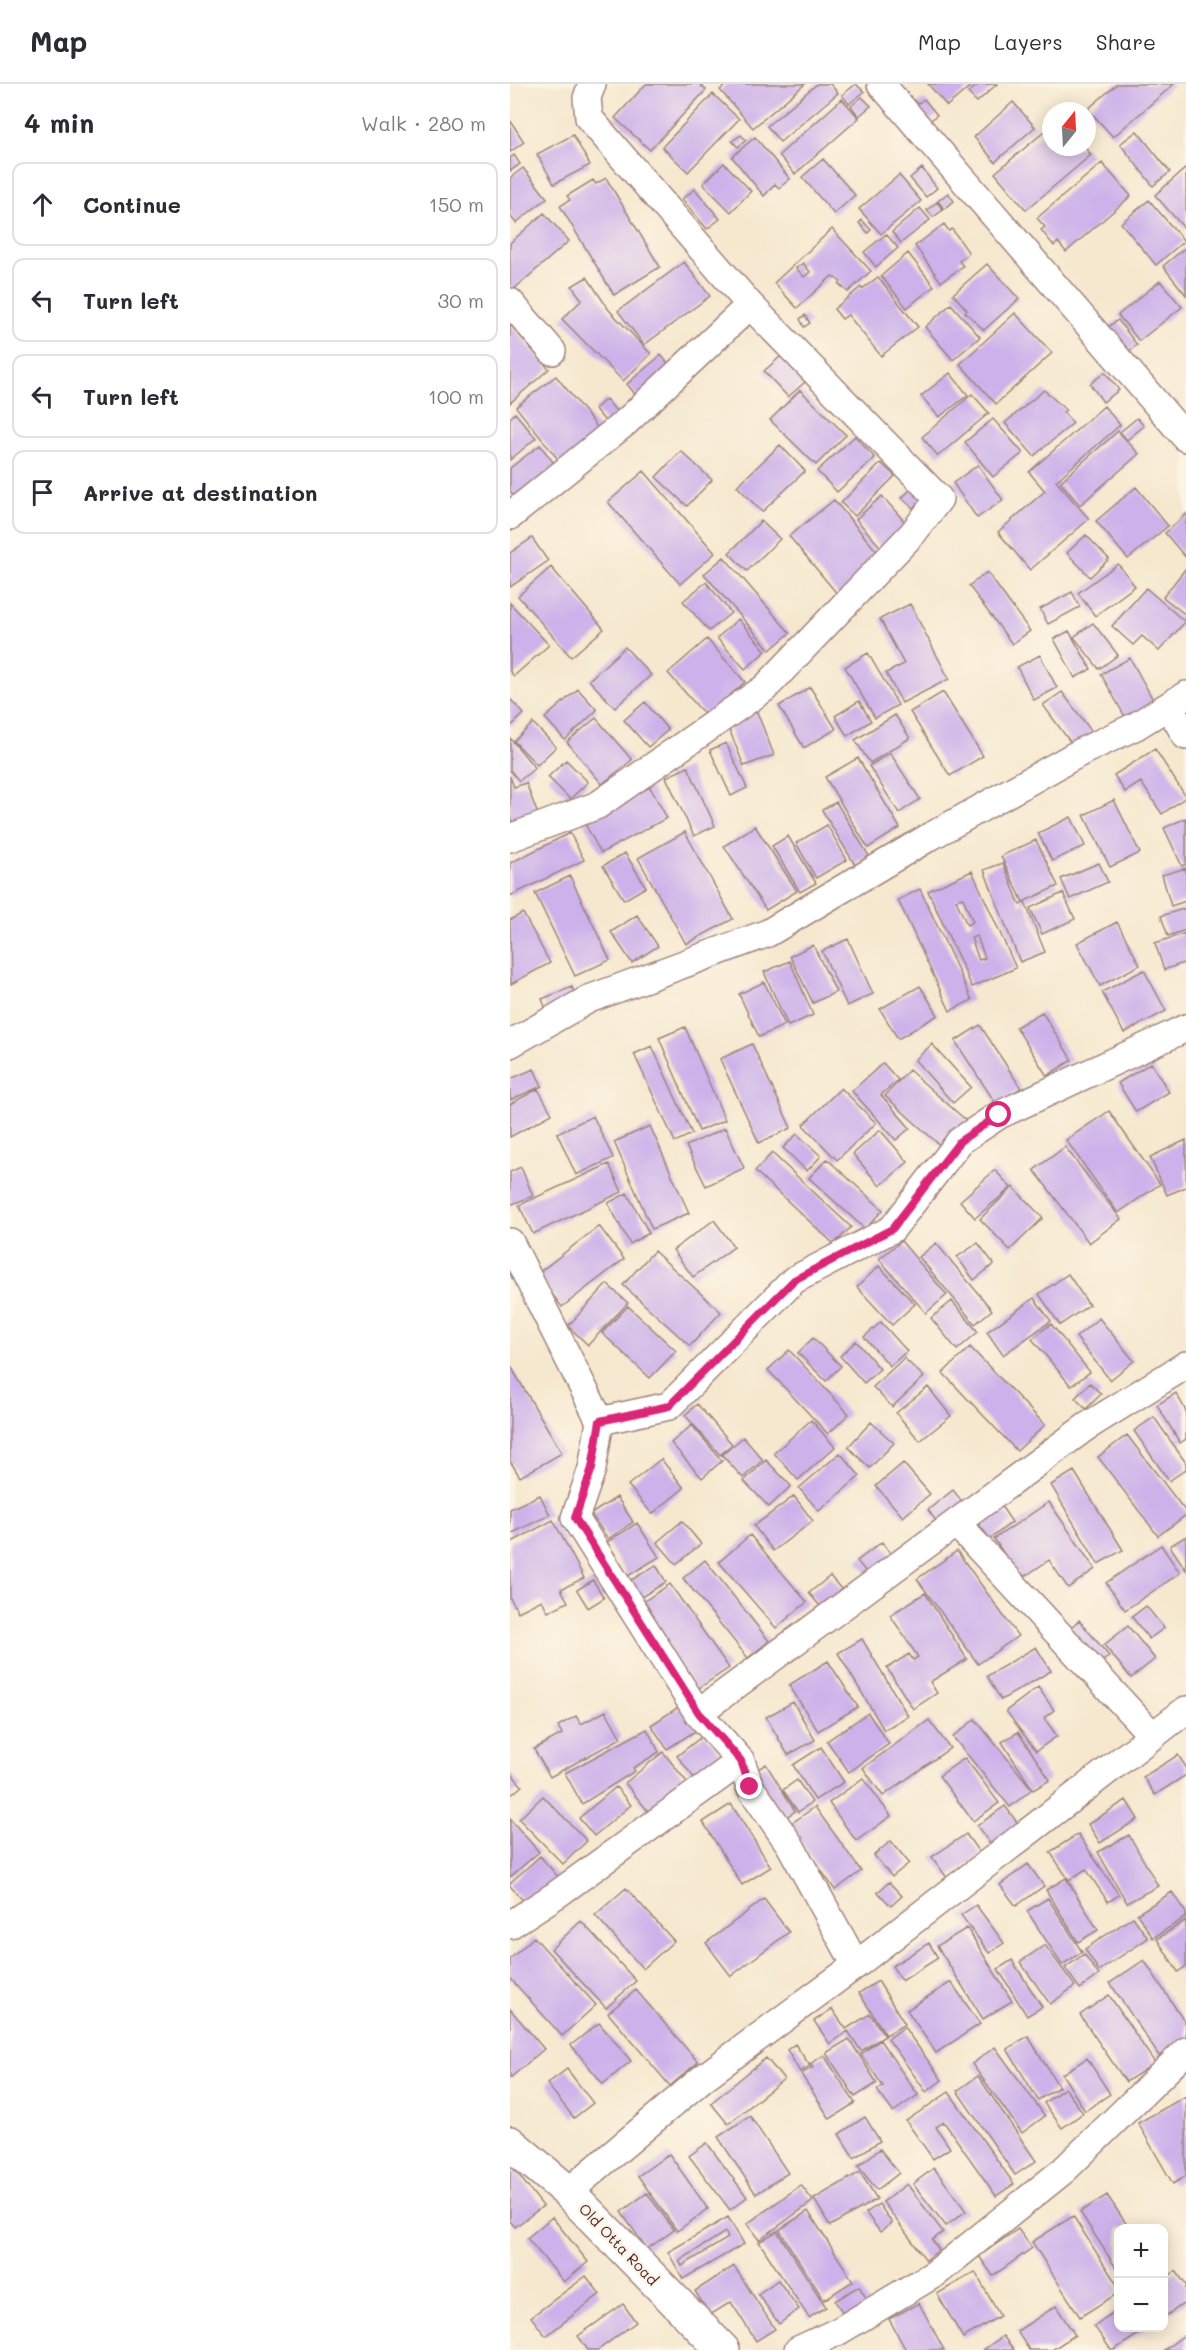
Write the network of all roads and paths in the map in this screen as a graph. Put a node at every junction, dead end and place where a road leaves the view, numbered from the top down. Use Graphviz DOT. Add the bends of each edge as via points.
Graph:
graph roads {
  1 [pos="592,84"];
  2 [pos="881,84"];
  3 [pos="510,302"];
  4 [pos="750,305"];
  5 [pos="552,351"];
  6 [pos="1186,438"];
  7 [pos="512,511"];
  8 [pos="1177,701"];
  9 [pos="1186,736"];
  10 [pos="510,838"];
  11 [pos="1186,1028"];
  12 [pos="510,1044"];
  13 [pos="510,1242"];
  14 [pos="1186,1365"];
  15 [pos="600,1421"];
  16 [pos="956,1523"];
  17 [pos="1186,1710"];
  18 [pos="699,1713"];
  19 [pos="1152,1734"];
  20 [pos="741,1761"];
  21 [pos="510,1925"];
  22 [pos="856,1965"];
  23 [pos="1186,2051"];
  24 [pos="510,2143"];
  25 [pos="568,2192"];
  26 [pos="723,2350"];
  27 [pos="798,2350"];
  1 -- 4 [label="street" via="587,98 589,118"];
  2 -- 6 [label="street"];
  3 -- 5 [label="street"];
  4 -- 7 [label="street" via="626,422"];
  4 -- 10 [label="street" via="939,499 914,533 765,688 598,805"];
  8 -- 9 [label="street"];
  8 -- 12 [label="street" via="926,839 768,933 589,999"];
  11 -- 15 [label="street" via="999,1115 960,1141 892,1229 794,1280 669,1406"];
  13 -- 15 [label="street"];
  14 -- 16 [label="street" via="1086,1427"];
  15 -- 18 [label="street" via="592,1468 575,1518"];
  16 -- 18 [label="street"];
  16 -- 19 [label="street"];
  17 -- 19 [label="street"];
  18 -- 20 [label="street"];
  19 -- 22 [label="street"];
  20 -- 21 [label="street"];
  20 -- 22 [label="street" via="750,1787 790,1845"];
  22 -- 25 [label="street" via="703,2078"];
  23 -- 27 [label="street" via="1064,2170 936,2273 839,2331"];
  24 -- 25 [label="street, Old Otta Road"];
  25 -- 26 [label="street, Old Otta Road"];
}
